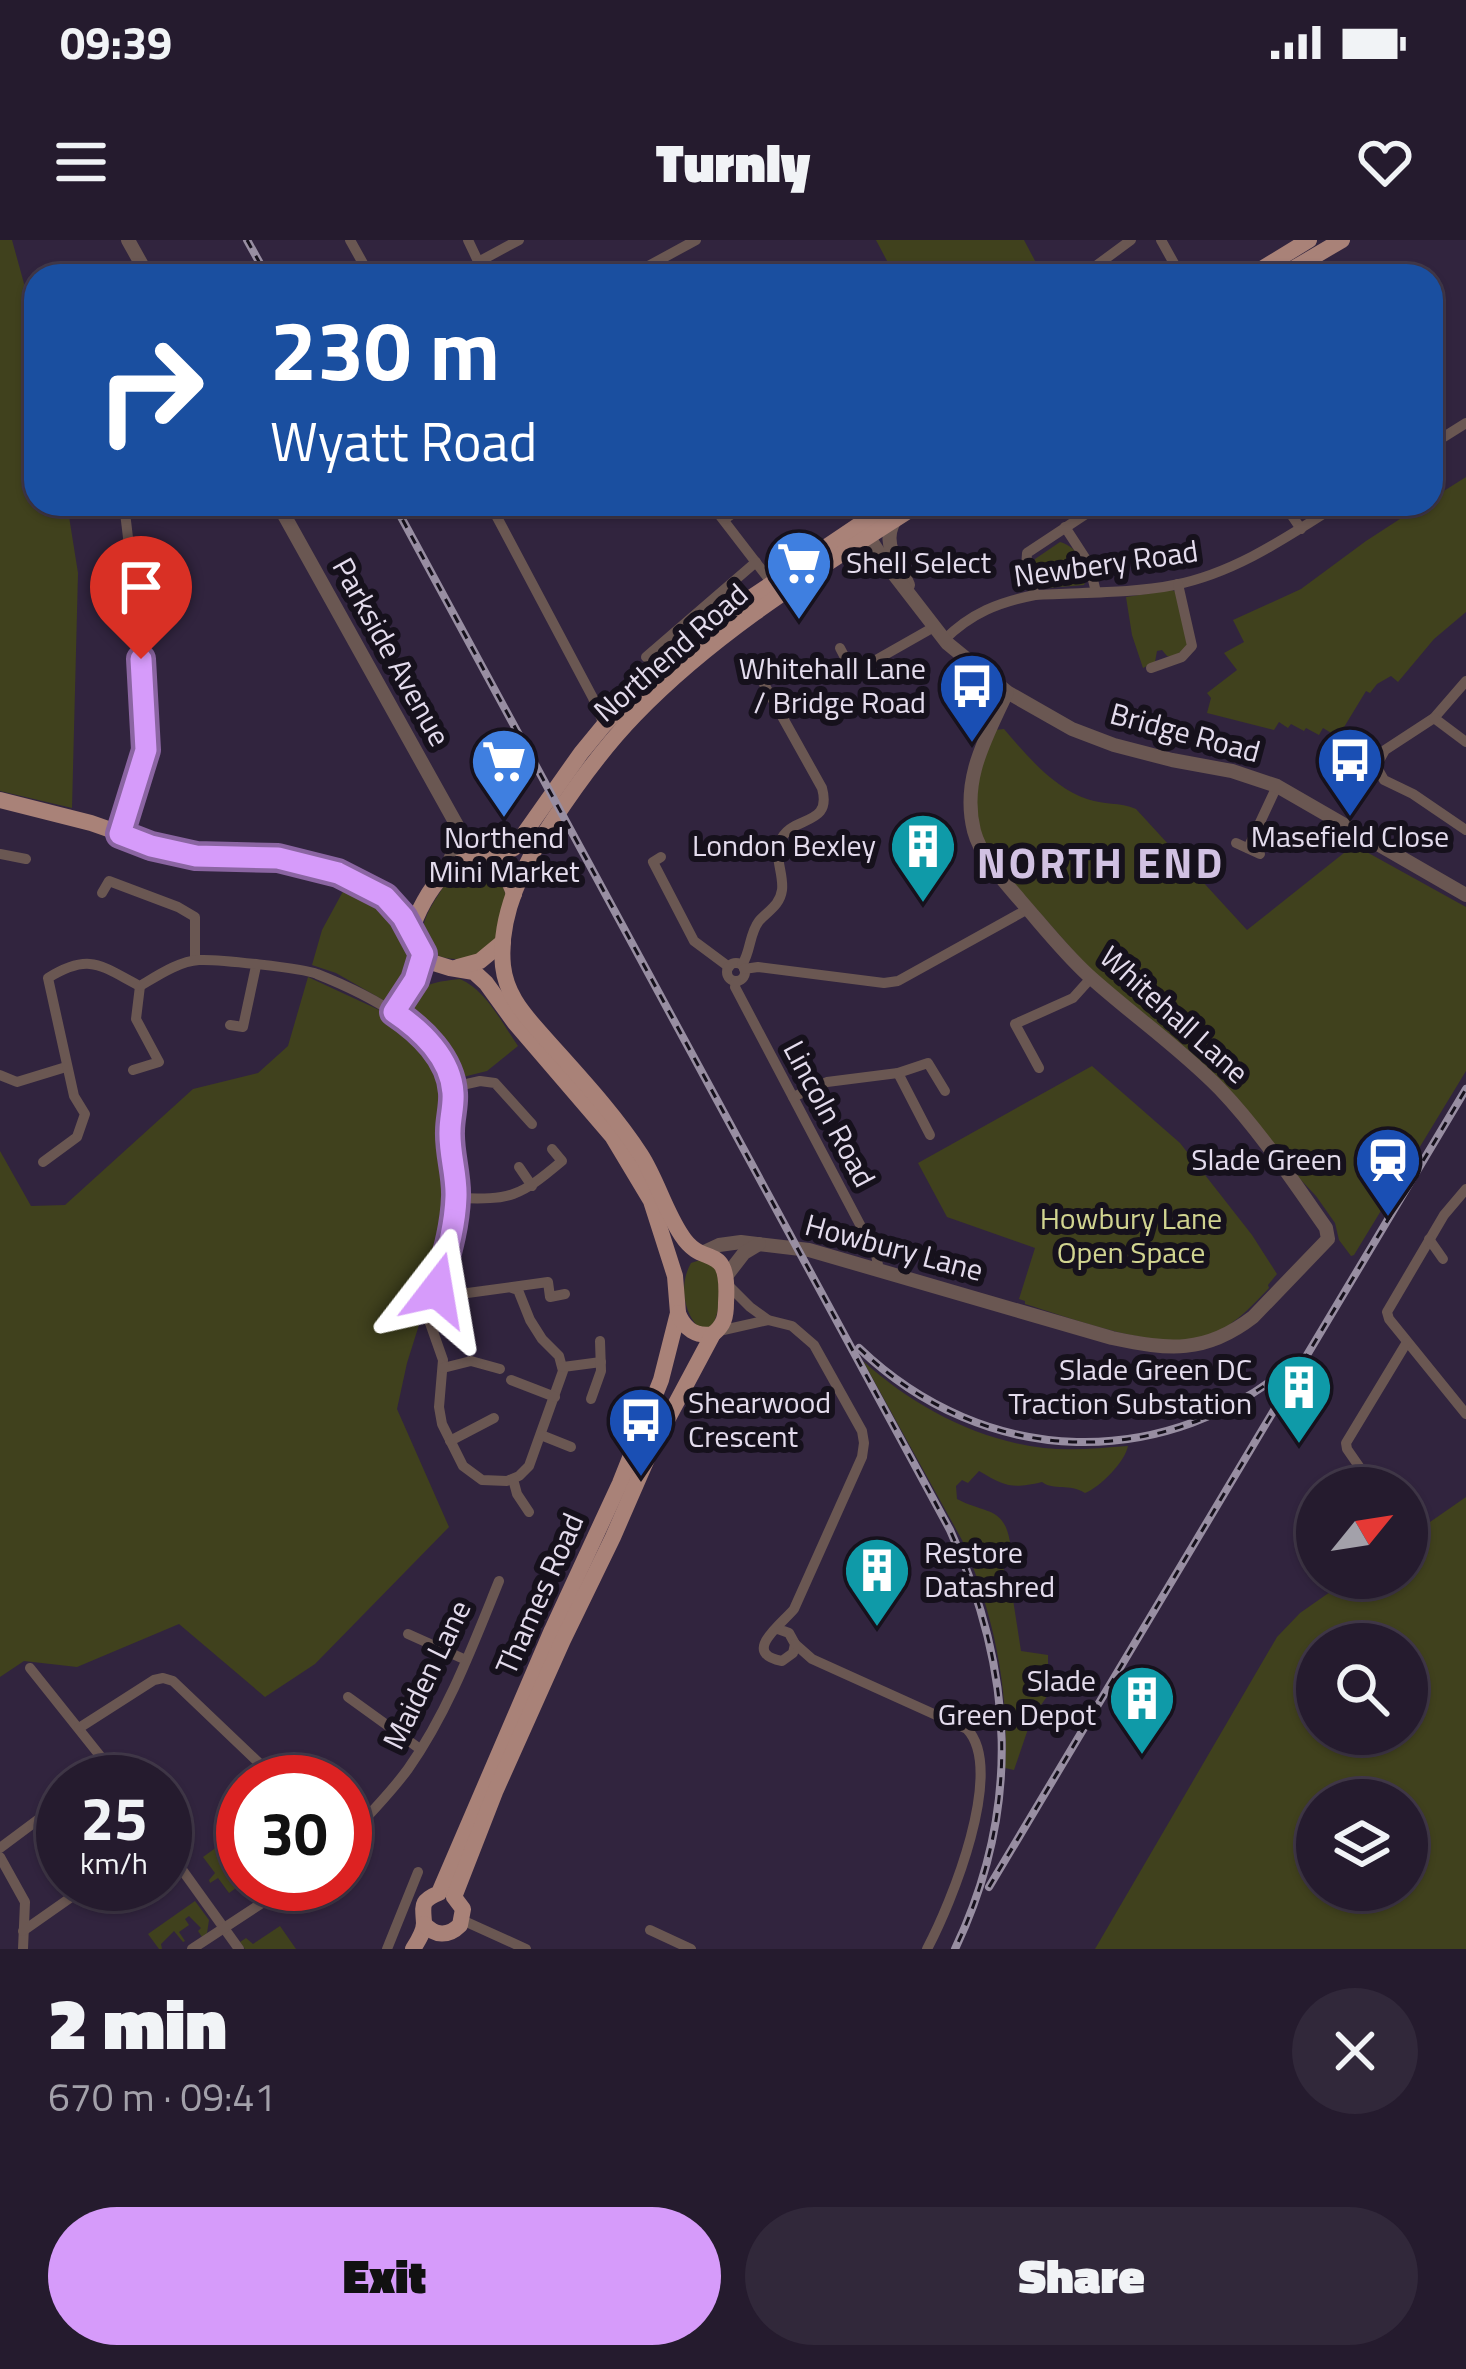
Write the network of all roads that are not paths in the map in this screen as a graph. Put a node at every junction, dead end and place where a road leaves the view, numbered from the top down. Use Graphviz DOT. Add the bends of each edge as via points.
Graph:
graph roads {
  1 [pos="468,240"];
  2 [pos="519,240"];
  3 [pos="696,240"];
  4 [pos="1131,240"];
  5 [pos="1342,240"];
  6 [pos="1297,243"];
  7 [pos="480,261"];
  8 [pos="481,264"];
  9 [pos="652,264"];
  10 [pos="1098,264"];
  11 [pos="1267,264"];
  12 [pos="1301,264"];
  13 [pos="125,516"];
  14 [pos="285,516"];
  15 [pos="496,516"];
  16 [pos="721,516"];
  17 [pos="728,516"];
  18 [pos="886,516"];
  19 [pos="891,516"];
  20 [pos="1082,516"];
  21 [pos="1292,516"];
  22 [pos="1320,516"];
  23 [pos="724,519"];
  24 [pos="1065,527"];
  25 [pos="867,528"];
  26 [pos="1300,529"];
  27 [pos="757,562"];
  28 [pos="772,582"];
  29 [pos="1178,584"];
  30 [pos="1096,592"];
  31 [pos="1035,595"];
  32 [pos="912,596"];
  33 [pos="934,627"];
  34 [pos="944,640"];
  35 [pos="840,648"];
  36 [pos="646,657"];
  37 [pos="1151,668"];
  38 [pos="1466,681"];
  39 [pos="764,684"];
  40 [pos="1006,692"];
  41 [pos="610,718"];
  42 [pos="1434,718"];
  43 [pos="1466,742"];
  44 [pos="1277,787"];
  45 [pos="0,800"];
  46 [pos="458,827"];
  47 [pos="1466,830"];
  48 [pos="120,834"];
  49 [pos="1248,848"];
  50 [pos="0,854"];
  51 [pos="662,857"];
  52 [pos="26,859"];
  53 [pos="483,860"];
  54 [pos="439,880"];
  55 [pos="102,892"];
  56 [pos="514,894"];
  57 [pos="1466,895"];
  58 [pos="385,897"];
  59 [pos="1028,909"];
  60 [pos="411,933"];
  61 [pos="503,941"];
  62 [pos="423,954"];
  63 [pos="195,960"];
  64 [pos="256,966"];
  65 [pos="738,967"];
  66 [pos="454,968"];
  67 [pos="1091,978"];
  68 [pos="415,980"];
  69 [pos="140,986"];
  70 [pos="394,1012"];
  71 [pos="230,1025"];
  72 [pos="66,1066"];
  73 [pos="1040,1068"];
  74 [pos="133,1070"];
  75 [pos="898,1073"];
  76 [pos="0,1075"];
  77 [pos="453,1087"];
  78 [pos="945,1091"];
  79 [pos="793,1097"];
  80 [pos="532,1124"];
  81 [pos="930,1135"];
  82 [pos="552,1149"];
  83 [pos="43,1162"];
  84 [pos="519,1167"];
  85 [pos="532,1186"];
  86 [pos="1466,1189"];
  87 [pos="456,1198"];
  88 [pos="1328,1239"];
  89 [pos="1429,1240"];
  90 [pos="759,1244"];
  91 [pos="701,1252"];
  92 [pos="1443,1259"];
  93 [pos="880,1270"];
  94 [pos="675,1276"];
  95 [pos="727,1280"];
  96 [pos="512,1288"];
  97 [pos="437,1290"];
  98 [pos="565,1294"];
  99 [pos="678,1313"];
  100 [pos="768,1320"];
  101 [pos="716,1333"];
  102 [pos="600,1341"];
  103 [pos="1407,1342"];
  104 [pos="602,1362"];
  105 [pos="443,1367"];
  106 [pos="563,1367"];
  107 [pos="500,1369"];
  108 [pos="512,1380"];
  109 [pos="555,1396"];
  110 [pos="591,1399"];
  111 [pos="1466,1414"];
  112 [pos="494,1418"];
  113 [pos="541,1435"];
  114 [pos="450,1441"];
  115 [pos="556,1441"];
  116 [pos="571,1447"];
  117 [pos="551,1454"];
  118 [pos="1359,1467"];
  119 [pos="512,1479"];
  120 [pos="530,1512"];
  121 [pos="499,1581"];
  122 [pos="794,1609"];
  123 [pos="778,1629"];
  124 [pos="408,1634"];
  125 [pos="793,1640"];
  126 [pos="787,1659"];
  127 [pos="812,1659"];
  128 [pos="466,1660"];
  129 [pos="31,1668"];
  130 [pos="349,1697"];
  131 [pos="79,1727"];
  132 [pos="420,1749"];
  133 [pos="101,1755"];
  134 [pos="250,1755"];
  135 [pos="372,1812"];
  136 [pos="36,1821"];
  137 [pos="0,1848"];
  138 [pos="0,1858"];
  139 [pos="418,1872"];
  140 [pos="192,1883"];
  141 [pos="447,1895"];
  142 [pos="52,1911"];
  143 [pos="249,1911"];
  144 [pos="462,1920"];
  145 [pos="224,1927"];
  146 [pos="650,1930"];
  147 [pos="23,1931"];
  148 [pos="430,1936"];
  149 [pos="23,1949"];
  150 [pos="192,1949"];
  151 [pos="239,1949"];
  152 [pos="387,1949"];
  153 [pos="413,1949"];
  154 [pos="526,1949"];
  155 [pos="691,1949"];
  156 [pos="927,1949"];
  1 -- 7 [label="street"];
  2 -- 7 [label="street"];
  3 -- 9 [label="street"];
  4 -- 10 [label="street"];
  5 -- 12 [label="main road"];
  6 -- 11 [label="main road"];
  7 -- 8 [label="street"];
  13 -- 48 [label="street" via="146,750"];
  14 -- 46 [label="street, Parkside Avenue"];
  15 -- 41 [label="street"];
  16 -- 23 [label="street"];
  17 -- 23 [label="street"];
  18 -- 25 [label="main road, Northend Road"];
  19 -- 32 [label="street, Bridge Road" via="888,544"];
  20 -- 24 [label="street"];
  21 -- 26 [label="street"];
  22 -- 26 [label="street, Newbery Road"];
  23 -- 27 [label="street"];
  24 -- 30 [label="street"];
  24 -- 31 [label="street" via="1027,553"];
  25 -- 28 [label="main road, Northend Road"];
  25 -- 32 [label="street, Bridge Road"];
  25 -- 56 [label="main road, Northend Road" via="635,714 571,794"];
  26 -- 29 [label="street, Newbery Road" via="1237,565"];
  27 -- 28 [label="street"];
  27 -- 36 [label="street"];
  28 -- 41 [label="main road, Northend Road"];
  29 -- 30 [label="street, Newbery Road"];
  29 -- 37 [label="street" via="1192,646"];
  30 -- 31 [label="street, Newbery Road"];
  31 -- 34 [label="street, Newbery Road" via="991,606"];
  32 -- 33 [label="street, Bridge Road"];
  33 -- 34 [label="street, Bridge Road"];
  33 -- 35 [label="street" via="853,673"];
  34 -- 40 [label="street, Bridge Road"];
  38 -- 42 [label="street"];
  39 -- 65 [label="street, Lincoln Road" via="825,803 782,837 782,889"];
  40 -- 44 [label="street, Bridge Road" via="1114,745"];
  40 -- 59 [label="street, Whitehall Lane" via="973,773 969,840"];
  41 -- 53 [label="main road, Northend Road" via="514,848"];
  42 -- 43 [label="street"];
  42 -- 47 [label="street" via="1385,750 1376,766 1384,780"];
  44 -- 49 [label="street"];
  44 -- 57 [label="street, Bridge Road"];
  45 -- 48 [label="main road"];
  46 -- 53 [label="street, Parkside Avenue"];
  46 -- 54 [label="street"];
  48 -- 58 [label="main road" via="196,856 302,862"];
  50 -- 52 [label="street"];
  51 -- 65 [label="street" via="652,862 694,940"];
  53 -- 54 [label="main road" via="456,865"];
  53 -- 56 [label="main road" via="500,868"];
  54 -- 58 [label="main road" via="415,902"];
  54 -- 60 [label="main road"];
  55 -- 63 [label="street" via="109,881 196,917"];
  56 -- 61 [label="main road"];
  58 -- 60 [label="main road"];
  59 -- 65 [label="street" via="893,982"];
  59 -- 67 [label="street, Whitehall Lane"];
  60 -- 62 [label="main road"];
  61 -- 66 [label="main road" via="481,962"];
  61 -- 91 [label="main road" via="513,999 626,1133 680,1233"];
  62 -- 66 [label="main road, Thames Road"];
  62 -- 68 [label="street"];
  63 -- 64 [label="street"];
  63 -- 69 [label="street"];
  64 -- 70 [label="street" via="313,972"];
  64 -- 71 [label="street" via="243,1027"];
  65 -- 79 [label="street, Lincoln Road" via="743,977 735,987"];
  66 -- 68 [label="street"];
  66 -- 94 [label="main road, Thames Road" via="486,983 612,1136 651,1201"];
  67 -- 73 [label="street" via="1073,998 1015,1024"];
  67 -- 88 [label="street, Whitehall Lane" via="1242,1114"];
  68 -- 70 [label="street"];
  69 -- 72 [label="street" via="94,963 48,978"];
  69 -- 74 [label="street" via="136,1019 159,1062"];
  70 -- 77 [label="street" via="432,1045"];
  72 -- 76 [label="street" via="17,1082"];
  72 -- 83 [label="street" via="85,1114 77,1137"];
  75 -- 78 [label="street" via="928,1063"];
  75 -- 79 [label="street" via="826,1082"];
  75 -- 81 [label="street"];
  77 -- 80 [label="street" via="495,1082"];
  77 -- 87 [label="street"];
  79 -- 93 [label="street, Lincoln Road"];
  82 -- 85 [label="street" via="562,1161"];
  84 -- 85 [label="street"];
  85 -- 87 [label="street" via="498,1199"];
  86 -- 89 [label="street"];
  87 -- 97 [label="street"];
  88 -- 93 [label="street, Howbury Lane" via="1253,1317 1195,1347 1112,1339"];
  89 -- 92 [label="street"];
  89 -- 103 [label="street" via="1388,1309"];
  90 -- 91 [label="street, Howbury Lane"];
  90 -- 93 [label="street, Howbury Lane"];
  90 -- 95 [label="street, Howbury Lane"];
  91 -- 94 [label="main road"];
  91 -- 95 [label="main road" via="718,1260"];
  94 -- 99 [label="main road, Thames Road"];
  95 -- 100 [label="street"];
  95 -- 101 [label="main road, Thames Road"];
  96 -- 97 [label="street"];
  96 -- 98 [label="street" via="548,1282 550,1297"];
  96 -- 106 [label="street"];
  97 -- 105 [label="street" via="430,1323"];
  99 -- 101 [label="main road" via="689,1330"];
  99 -- 141 [label="main road, Thames Road" via="651,1410"];
  100 -- 101 [label="street"];
  100 -- 122 [label="street" via="814,1345 864,1444"];
  101 -- 141 [label="main road, Thames Road" via="659,1432"];
  102 -- 104 [label="street"];
  103 -- 111 [label="street"];
  103 -- 118 [label="street" via="1346,1443"];
  104 -- 106 [label="street"];
  104 -- 110 [label="street"];
  105 -- 107 [label="street" via="471,1361"];
  105 -- 114 [label="street" via="440,1415"];
  106 -- 109 [label="street"];
  108 -- 109 [label="street"];
  109 -- 113 [label="street"];
  112 -- 114 [label="street"];
  113 -- 115 [label="street"];
  113 -- 119 [label="street" via="529,1466"];
  114 -- 119 [label="street" via="477,1478"];
  115 -- 116 [label="street"];
  115 -- 117 [label="street"];
  119 -- 120 [label="street"];
  121 -- 128 [label="street, Maiden Lane"];
  122 -- 123 [label="street"];
  122 -- 125 [label="street"];
  123 -- 125 [label="street"];
  123 -- 126 [label="street" via="764,1650 772,1660"];
  124 -- 128 [label="street"];
  125 -- 126 [label="street"];
  125 -- 127 [label="street"];
  126 -- 127 [label="street"];
  127 -- 156 [label="street" via="977,1739 974,1828"];
  128 -- 132 [label="street, Maiden Lane"];
  129 -- 131 [label="street"];
  130 -- 132 [label="street"];
  131 -- 133 [label="street"];
  131 -- 134 [label="street" via="163,1678"];
  132 -- 135 [label="street, Maiden Lane"];
  136 -- 137 [label="street"];
  138 -- 147 [label="street" via="25,1902"];
  139 -- 152 [label="street"];
  140 -- 145 [label="street"];
  141 -- 144 [label="main road" via="463,1909"];
  141 -- 148 [label="main road, Thames Road" via="423,1905"];
  142 -- 147 [label="street"];
  143 -- 145 [label="street"];
  144 -- 148 [label="main road"];
  144 -- 154 [label="street"];
  145 -- 150 [label="street"];
  145 -- 151 [label="street"];
  146 -- 155 [label="street"];
  147 -- 149 [label="street"];
  148 -- 153 [label="main road, Thames Road"];
}
